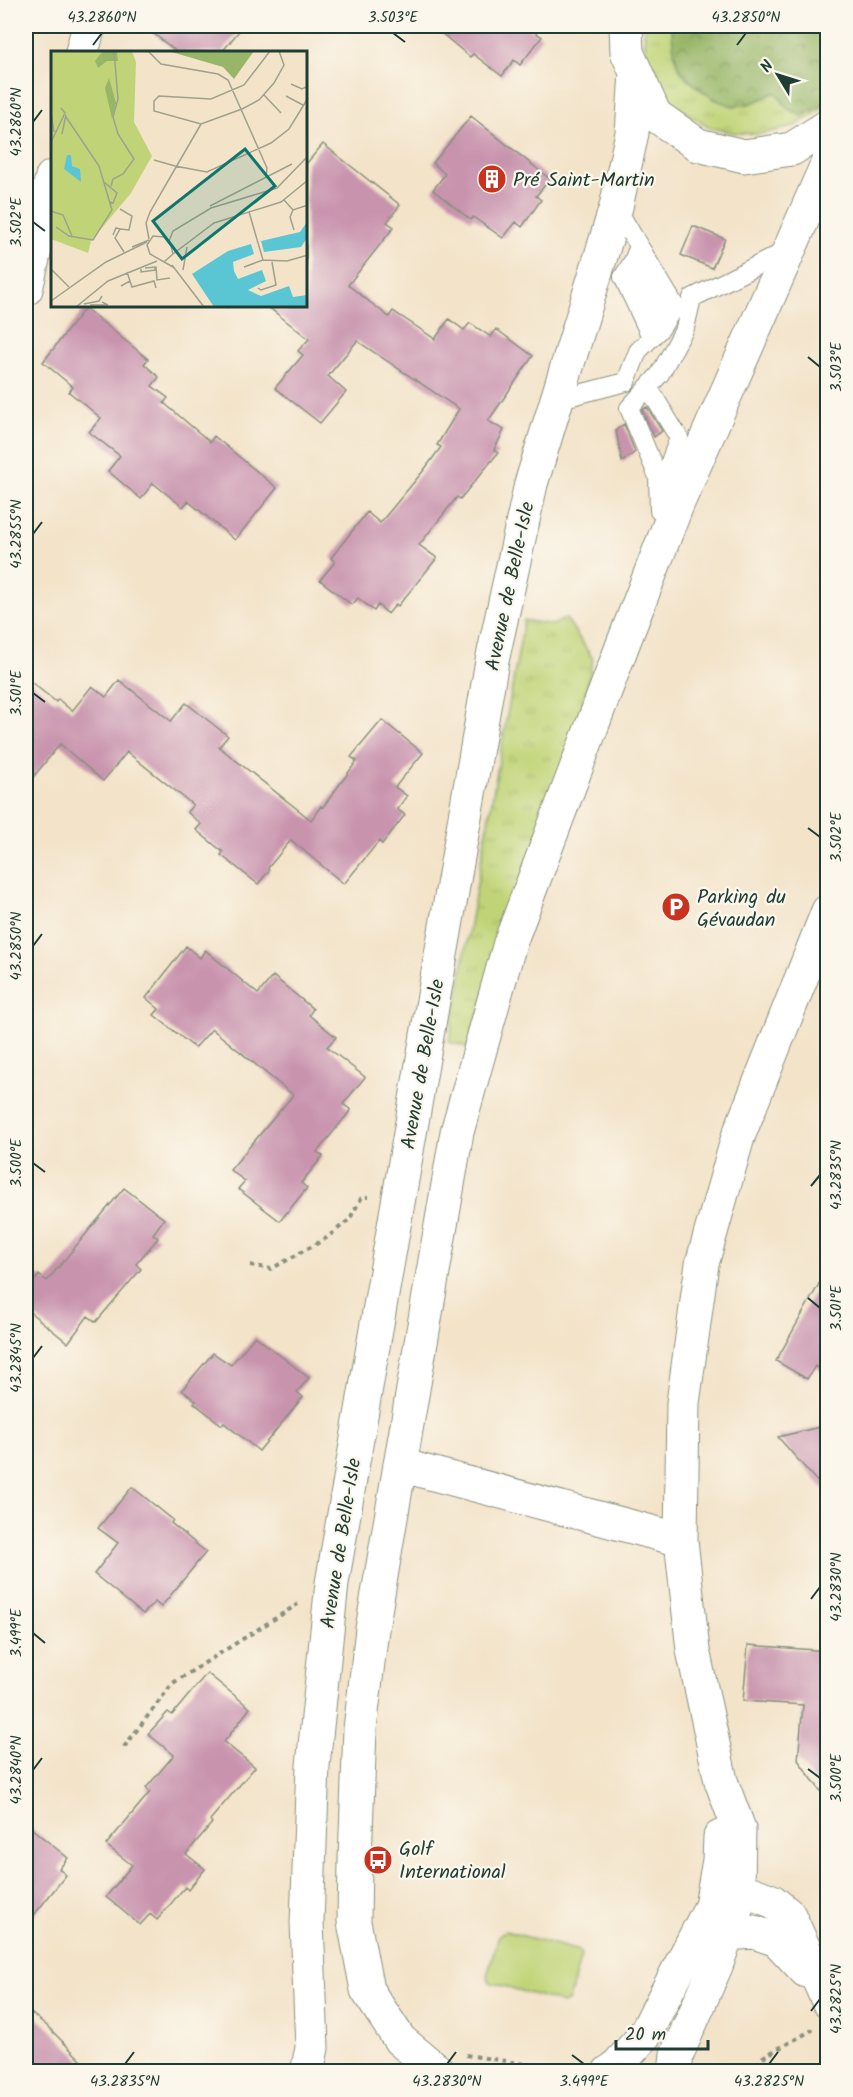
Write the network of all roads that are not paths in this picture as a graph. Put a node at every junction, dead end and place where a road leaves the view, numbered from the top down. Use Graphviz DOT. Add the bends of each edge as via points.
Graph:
graph roads {
  1 [pos="89,26"];
  2 [pos="626,26"];
  3 [pos="82,51"];
  4 [pos="636,72"];
  5 [pos="828,126"];
  6 [pos="828,162"];
  7 [pos="51,181"];
  8 [pos="616,207"];
  9 [pos="789,250"];
  10 [pos="636,254"];
  11 [pos="26,289"];
  12 [pos="651,337"];
  13 [pos="642,393"];
  14 [pos="556,400"];
  15 [pos="659,511"];
  16 [pos="623,644"];
  17 [pos="828,911"];
  18 [pos="400,1465"];
  19 [pos="681,1540"];
  20 [pos="721,1781"];
  21 [pos="738,1888"];
  22 [pos="727,1934"];
  23 [pos="822,2005"];
  24 [pos="452,2063"];
  25 [pos="598,2067"];
  26 [pos="307,2072"];
  27 [pos="675,2072"];
  1 -- 3 [label="street"];
  2 -- 4 [label="street" via="627,52"];
  4 -- 5 [label="street" via="655,115 698,145 744,156 792,149"];
  4 -- 8 [label="street, Avenue de Belle-Isle" via="632,133"];
  6 -- 9 [label="street"];
  7 -- 11 [label="street"];
  8 -- 10 [label="lane"];
  8 -- 14 [label="street, Avenue de Belle-Isle"];
  9 -- 13 [label="lane" via="692,298 685,328 660,374"];
  9 -- 16 [label="street" via="677,505"];
  10 -- 12 [label="lane" via="622,277"];
  10 -- 12 [label="lane" via="675,306"];
  12 -- 14 [label="lane" via="638,351 626,382"];
  13 -- 15 [label="lane" via="628,408 658,477"];
  13 -- 15 [label="lane" via="679,438"];
  14 -- 26 [label="street, Avenue de Belle-Isle" via="531,484 492,661 332,1583 313,1765 307,1922 312,2048"];
  15 -- 16 [label="lane"];
  16 -- 18 [label="street" via="510,943 457,1132"];
  17 -- 19 [label="street" via="738,1137 702,1264 683,1403"];
  18 -- 19 [label="street"];
  18 -- 24 [label="street" via="372,1629 360,1729 354,1922 367,1990 400,2040"];
  19 -- 20 [label="street" via="693,1650"];
  20 -- 21 [label="street" via="739,1829"];
  20 -- 25 [label="street" via="719,1860 711,1906 644,2036 614,2069"];
  21 -- 22 [label="street" via="738,1903"];
  21 -- 23 [label="street" via="772,1901 789,1915"];
  22 -- 23 [label="street" via="754,1932 777,1940"];
  22 -- 27 [label="street" via="677,2054"];
}
